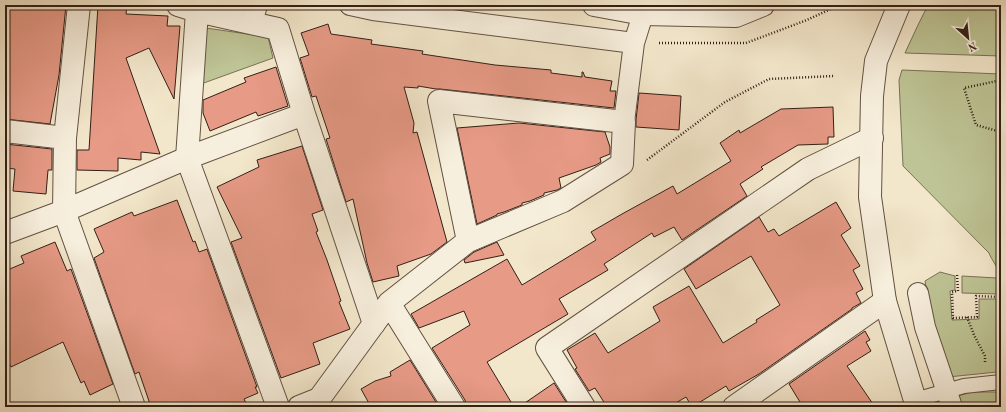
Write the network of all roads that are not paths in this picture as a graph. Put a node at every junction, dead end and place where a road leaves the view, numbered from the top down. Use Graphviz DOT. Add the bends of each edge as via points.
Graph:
graph roads {
  1 [pos="78,5"];
  2 [pos="350,5"];
  3 [pos="594,5"];
  4 [pos="763,5"];
  5 [pos="899,5"];
  6 [pos="188,8"];
  7 [pos="254,14"];
  8 [pos="643,14"];
  9 [pos="634,43"];
  10 [pos="304,114"];
  11 [pos="624,122"];
  12 [pos="5,131"];
  13 [pos="65,138"];
  14 [pos="872,138"];
  15 [pos="187,158"];
  16 [pos="64,211"];
  17 [pos="5,233"];
  18 [pos="468,241"];
  19 [pos="918,293"];
  20 [pos="886,301"];
  21 [pos="389,302"];
  22 [pos="374,324"];
  23 [pos="1001,382"];
  24 [pos="949,399"];
  25 [pos="320,403"];
  26 [pos="916,403"];
  27 [pos="134,407"];
  28 [pos="278,407"];
  29 [pos="299,407"];
  30 [pos="454,407"];
  31 [pos="584,407"];
  32 [pos="734,407"];
  1 -- 13 [label="street"];
  2 -- 9 [label="street"];
  3 -- 8 [label="street"];
  4 -- 8 [label="street" via="736,16"];
  5 -- 14 [label="street" via="876,61 872,96"];
  6 -- 7 [label="street"];
  6 -- 15 [label="street"];
  7 -- 10 [label="street" via="278,29"];
  8 -- 9 [label="street"];
  9 -- 11 [label="street"];
  10 -- 15 [label="street"];
  10 -- 22 [label="street"];
  11 -- 18 [label="street" via="622,164 563,200"];
  11 -- 18 [label="street" via="439,101"];
  12 -- 13 [label="street"];
  13 -- 16 [label="street"];
  14 -- 20 [label="street" via="870,197"];
  14 -- 31 [label="street" via="808,169 546,348"];
  15 -- 16 [label="street"];
  15 -- 28 [label="street"];
  16 -- 17 [label="street"];
  16 -- 27 [label="street"];
  18 -- 21 [label="street"];
  19 -- 24 [label="street" via="925,327"];
  20 -- 26 [label="street"];
  20 -- 32 [label="street"];
  21 -- 22 [label="street"];
  21 -- 30 [label="street"];
  22 -- 25 [label="street"];
  23 -- 24 [label="lane" via="964,386"];
  24 -- 26 [label="lane"];
  25 -- 29 [label="street"];
}
